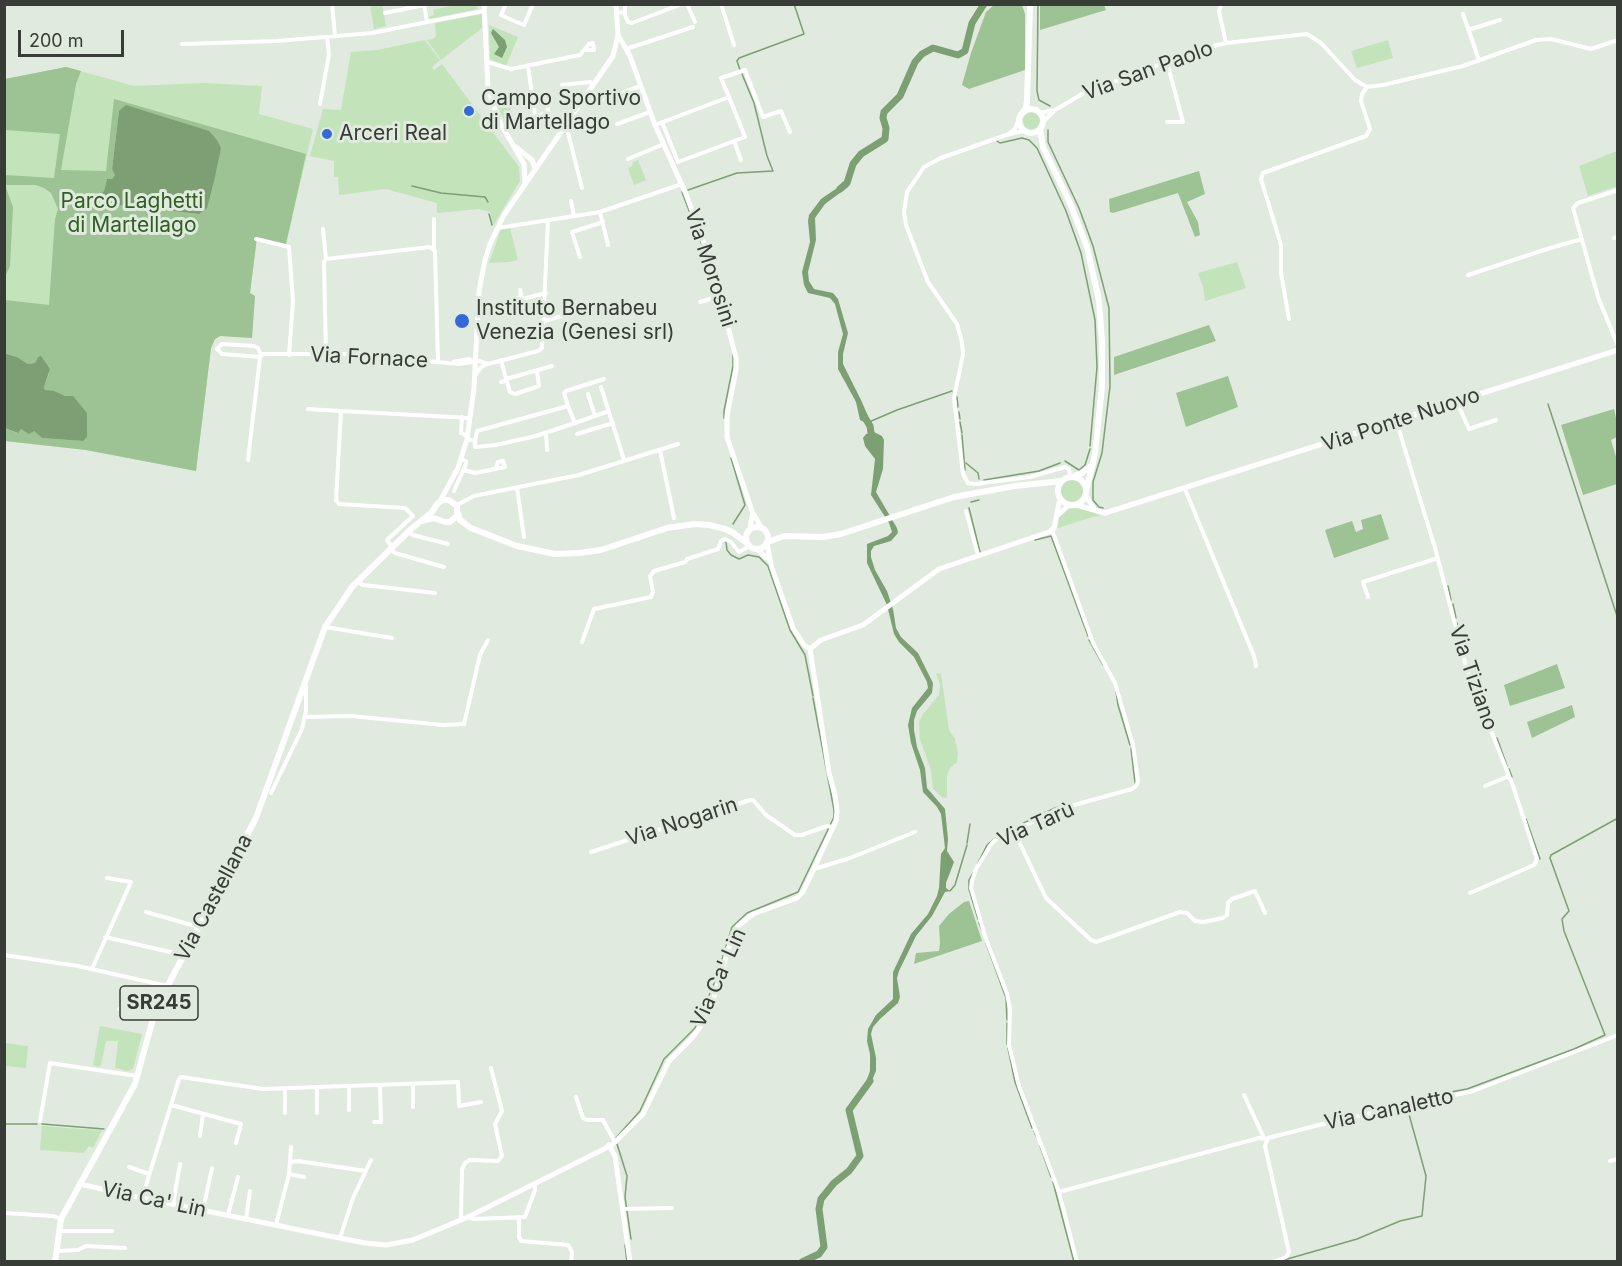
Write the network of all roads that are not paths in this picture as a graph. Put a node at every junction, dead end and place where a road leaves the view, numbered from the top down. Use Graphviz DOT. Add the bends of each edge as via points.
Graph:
graph roads {
  1 [pos="332,4"];
  2 [pos="506,4"];
  3 [pos="533,4"];
  4 [pos="616,4"];
  5 [pos="625,4"];
  6 [pos="682,4"];
  7 [pos="687,4"];
  8 [pos="721,4"];
  9 [pos="1030,4"];
  10 [pos="424,5"];
  11 [pos="1221,5"];
  12 [pos="484,8"];
  13 [pos="385,13"];
  14 [pos="617,13"];
  15 [pos="1463,14"];
  16 [pos="625,15"];
  17 [pos="1500,20"];
  18 [pos="427,22"];
  19 [pos="1468,30"];
  20 [pos="618,35"];
  21 [pos="335,36"];
  22 [pos="327,37"];
  23 [pos="1617,40"];
  24 [pos="1226,43"];
  25 [pos="182,44"];
  26 [pos="734,45"];
  27 [pos="626,49"];
  28 [pos="584,52"];
  29 [pos="1479,60"];
  30 [pos="486,62"];
  31 [pos="1167,62"];
  32 [pos="528,66"];
  33 [pos="593,84"];
  34 [pos="562,85"];
  35 [pos="641,86"];
  36 [pos="1367,87"];
  37 [pos="1028,92"];
  38 [pos="729,97"];
  39 [pos="533,100"];
  40 [pos="592,103"];
  41 [pos="320,104"];
  42 [pos="498,105"];
  43 [pos="1055,110"];
  44 [pos="1038,111"];
  45 [pos="650,112"];
  46 [pos="1022,112"];
  47 [pos="536,115"];
  48 [pos="515,118"];
  49 [pos="1018,121"];
  50 [pos="1043,122"];
  51 [pos="1167,122"];
  52 [pos="662,123"];
  53 [pos="616,124"];
  54 [pos="655,125"];
  55 [pos="567,129"];
  56 [pos="1040,129"];
  57 [pos="790,132"];
  58 [pos="1027,133"];
  59 [pos="1006,135"];
  60 [pos="734,141"];
  61 [pos="664,144"];
  62 [pos="514,147"];
  63 [pos="1043,147"];
  64 [pos="546,153"];
  65 [pos="528,157"];
  66 [pos="628,159"];
  67 [pos="741,160"];
  68 [pos="524,164"];
  69 [pos="535,168"];
  70 [pos="525,183"];
  71 [pos="682,184"];
  72 [pos="582,188"];
  73 [pos="1617,190"];
  74 [pos="571,201"];
  75 [pos="600,212"];
  76 [pos="574,216"];
  77 [pos="434,219"];
  78 [pos="548,221"];
  79 [pos="603,222"];
  80 [pos="497,228"];
  81 [pos="324,229"];
  82 [pos="256,239"];
  83 [pos="1582,239"];
  84 [pos="608,245"];
  85 [pos="434,248"];
  86 [pos="580,257"];
  87 [pos="326,258"];
  88 [pos="1468,275"];
  89 [pos="520,290"];
  90 [pos="546,293"];
  91 [pos="721,296"];
  92 [pos="521,297"];
  93 [pos="512,299"];
  94 [pos="700,302"];
  95 [pos="573,313"];
  96 [pos="1289,319"];
  97 [pos="544,321"];
  98 [pos="476,345"];
  99 [pos="1617,348"];
  100 [pos="326,354"];
  101 [pos="289,355"];
  102 [pos="260,356"];
  103 [pos="501,360"];
  104 [pos="438,362"];
  105 [pos="471,362"];
  106 [pos="485,364"];
  107 [pos="552,366"];
  108 [pos="537,371"];
  109 [pos="474,377"];
  110 [pos="604,379"];
  111 [pos="507,380"];
  112 [pos="501,382"];
  113 [pos="602,387"];
  114 [pos="588,394"];
  115 [pos="1457,402"];
  116 [pos="568,406"];
  117 [pos="308,409"];
  118 [pos="341,411"];
  119 [pos="609,411"];
  120 [pos="595,416"];
  121 [pos="462,417"];
  122 [pos="470,418"];
  123 [pos="1396,420"];
  124 [pos="1496,420"];
  125 [pos="575,423"];
  126 [pos="613,423"];
  127 [pos="546,433"];
  128 [pos="577,434"];
  129 [pos="467,437"];
  130 [pos="475,441"];
  131 [pos="678,444"];
  132 [pos="547,450"];
  133 [pos="660,450"];
  134 [pos="470,453"];
  135 [pos="248,460"];
  136 [pos="464,460"];
  137 [pos="624,460"];
  138 [pos="1094,463"];
  139 [pos="496,468"];
  140 [pos="464,470"];
  141 [pos="1072,476"];
  142 [pos="1061,481"];
  143 [pos="450,484"];
  144 [pos="1029,485"];
  145 [pos="517,488"];
  146 [pos="1185,489"];
  147 [pos="454,491"];
  148 [pos="1086,492"];
  149 [pos="1059,495"];
  150 [pos="440,501"];
  151 [pos="1073,505"];
  152 [pos="456,506"];
  153 [pos="435,508"];
  154 [pos="752,511"];
  155 [pos="966,511"];
  156 [pos="1094,511"];
  157 [pos="674,518"];
  158 [pos="1054,520"];
  159 [pos="422,521"];
  160 [pos="443,521"];
  161 [pos="468,527"];
  162 [pos="763,528"];
  163 [pos="750,530"];
  164 [pos="1052,530"];
  165 [pos="409,532"];
  166 [pos="732,532"];
  167 [pos="784,536"];
  168 [pos="525,537"];
  169 [pos="768,543"];
  170 [pos="448,544"];
  171 [pos="749,545"];
  172 [pos="391,548"];
  173 [pos="758,549"];
  174 [pos="978,555"];
  175 [pos="1438,558"];
  176 [pos="770,561"];
  177 [pos="444,567"];
  178 [pos="357,582"];
  179 [pos="435,594"];
  180 [pos="1368,597"];
  181 [pos="325,627"];
  182 [pos="392,638"];
  183 [pos="488,640"];
  184 [pos="582,642"];
  185 [pos="810,649"];
  186 [pos="1256,666"];
  187 [pos="304,683"];
  188 [pos="305,717"];
  189 [pos="1509,776"];
  190 [pos="275,778"];
  191 [pos="1485,786"];
  192 [pos="271,793"];
  193 [pos="830,827"];
  194 [pos="1014,831"];
  195 [pos="915,832"];
  196 [pos="591,852"];
  197 [pos="814,869"];
  198 [pos="107,878"];
  199 [pos="1470,893"];
  200 [pos="146,912"];
  201 [pos="1265,913"];
  202 [pos="199,927"];
  203 [pos="105,937"];
  204 [pos="4,955"];
  205 [pos="184,956"];
  206 [pos="92,969"];
  207 [pos="167,986"];
  208 [pos="119,1009"];
  209 [pos="152,1018"];
  210 [pos="1617,1035"];
  211 [pos="491,1068"];
  212 [pos="138,1076"];
  213 [pos="413,1084"];
  214 [pos="380,1085"];
  215 [pos="349,1087"];
  216 [pos="317,1089"];
  217 [pos="285,1090"];
  218 [pos="1244,1095"];
  219 [pos="576,1097"];
  220 [pos="482,1102"];
  221 [pos="171,1105"];
  222 [pos="413,1107"];
  223 [pos="349,1110"];
  224 [pos="285,1113"];
  225 [pos="317,1113"];
  226 [pos="203,1114"];
  227 [pos="40,1121"];
  228 [pos="374,1122"];
  229 [pos="199,1136"];
  230 [pos="1265,1139"];
  231 [pos="236,1143"];
  232 [pos="611,1146"];
  233 [pos="291,1147"];
  234 [pos="1617,1159"];
  235 [pos="371,1160"];
  236 [pos="1610,1161"];
  237 [pos="290,1162"];
  238 [pos="180,1164"];
  239 [pos="129,1167"];
  240 [pos="212,1168"];
  241 [pos="366,1171"];
  242 [pos="149,1174"];
  243 [pos="289,1174"];
  244 [pos="304,1176"];
  245 [pos="238,1177"];
  246 [pos="80,1182"];
  247 [pos="535,1182"];
  248 [pos="250,1191"];
  249 [pos="1059,1192"];
  250 [pos="142,1198"];
  251 [pos="172,1204"];
  252 [pos="625,1208"];
  253 [pos="672,1208"];
  254 [pos="203,1210"];
  255 [pos="4,1213"];
  256 [pos="228,1215"];
  257 [pos="465,1218"];
  258 [pos="519,1218"];
  259 [pos="61,1219"];
  260 [pos="246,1219"];
  261 [pos="276,1225"];
  262 [pos="58,1231"];
  263 [pos="112,1232"];
  264 [pos="340,1238"];
  265 [pos="125,1248"];
  266 [pos="56,1251"];
  267 [pos="1282,1260"];
  268 [pos="55,1262"];
  269 [pos="571,1262"];
  270 [pos="630,1262"];
  271 [pos="1077,1262"];
  272 [pos="1273,1262"];
  1 -- 21 [label="street"];
  2 -- 3 [label="street" via="501,15 524,25"];
  4 -- 14 [label="street"];
  5 -- 16 [label="street"];
  6 -- 16 [label="street" via="632,23"];
  7 -- 27 [label="street" via="694,24"];
  8 -- 26 [label="street"];
  9 -- 37 [label="main road"];
  10 -- 13 [label="street"];
  10 -- 18 [label="street"];
  11 -- 24 [label="street"];
  12 -- 18 [label="street"];
  12 -- 30 [label="street"];
  14 -- 16 [label="street"];
  14 -- 20 [label="street"];
  15 -- 19 [label="street"];
  17 -- 19 [label="street"];
  18 -- 21 [label="street"];
  19 -- 29 [label="street"];
  20 -- 27 [label="street, Via Morosini"];
  20 -- 33 [label="street" via="613,56"];
  21 -- 22 [label="street"];
  22 -- 25 [label="street"];
  22 -- 41 [label="street"];
  23 -- 29 [label="street" via="1591,49 1551,39 1536,40"];
  24 -- 31 [label="street, Via San Paolo"];
  24 -- 36 [label="street, Via San Paolo" via="1307,34"];
  27 -- 35 [label="street, Via Morosini"];
  28 -- 32 [label="street"];
  29 -- 36 [label="street"];
  30 -- 32 [label="street" via="511,69"];
  30 -- 62 [label="street" via="493,106"];
  31 -- 43 [label="street, Via San Paolo" via="1084,93"];
  31 -- 51 [label="street" via="1183,122"];
  32 -- 39 [label="street"];
  33 -- 34 [label="street"];
  33 -- 64 [label="street"];
  35 -- 40 [label="street"];
  35 -- 45 [label="street, Via Morosini"];
  36 -- 96 [label="street" via="1361,100 1371,129 1366,136 1263,172 1261,179 1281,245 1281,273"];
  37 -- 44 [label="main road"];
  37 -- 46 [label="main road"];
  38 -- 52 [label="street"];
  38 -- 57 [label="street" via="721,78 745,70 764,117 781,111"];
  38 -- 60 [label="street" via="745,137"];
  39 -- 42 [label="street"];
  39 -- 47 [label="street"];
  39 -- 47 [label="street" via="546,95 548,115"];
  43 -- 44 [label="street, Via San Paolo"];
  43 -- 50 [label="street, Via San Paolo"];
  44 -- 46 [label="main road"];
  44 -- 50 [label="main road"];
  45 -- 53 [label="street"];
  45 -- 54 [label="street, Via Morosini"];
  46 -- 49 [label="main road"];
  47 -- 48 [label="street"];
  49 -- 58 [label="main road"];
  49 -- 59 [label="street"];
  50 -- 56 [label="main road"];
  52 -- 54 [label="street"];
  52 -- 60 [label="street" via="678,162"];
  54 -- 61 [label="street, Via Morosini"];
  55 -- 72 [label="street"];
  56 -- 58 [label="main road"];
  56 -- 63 [label="main road"];
  58 -- 59 [label="street"];
  58 -- 63 [label="main road"];
  59 -- 141 [label="street" via="921,169 905,196 906,225 928,282 957,324 962,342 954,398 963,474 968,483 1030,477 1065,466"];
  60 -- 67 [label="street"];
  61 -- 66 [label="street"];
  61 -- 71 [label="street, Via Morosini"];
  62 -- 65 [label="street"];
  62 -- 68 [label="street"];
  63 -- 138 [label="main road" via="1079,226 1093,267 1099,302 1103,364"];
  64 -- 65 [label="street"];
  64 -- 69 [label="street"];
  65 -- 69 [label="street"];
  68 -- 69 [label="street"];
  68 -- 70 [label="street"];
  69 -- 70 [label="street"];
  70 -- 80 [label="street"];
  71 -- 75 [label="street"];
  71 -- 91 [label="street, Via Morosini"];
  73 -- 83 [label="street" via="1575,205 1573,212"];
  74 -- 76 [label="street"];
  75 -- 76 [label="street"];
  75 -- 79 [label="street"];
  76 -- 78 [label="street"];
  77 -- 85 [label="street"];
  78 -- 80 [label="street"];
  78 -- 90 [label="street"];
  79 -- 84 [label="street"];
  79 -- 86 [label="street" via="572,232"];
  80 -- 98 [label="street" via="484,260"];
  81 -- 87 [label="street"];
  82 -- 101 [label="street, Via Fornace" via="289,247"];
  83 -- 88 [label="street"];
  83 -- 99 [label="street"];
  85 -- 87 [label="street"];
  85 -- 104 [label="street"];
  87 -- 100 [label="street"];
  89 -- 92 [label="street"];
  90 -- 92 [label="street"];
  90 -- 97 [label="street"];
  91 -- 94 [label="street"];
  91 -- 154 [label="street, Via Morosini" via="736,369 727,437"];
  92 -- 93 [label="street"];
  95 -- 97 [label="street"];
  97 -- 103 [label="street" via="544,344 540,350"];
  98 -- 105 [label="street"];
  98 -- 106 [label="street"];
  99 -- 115 [label="street, Via Ponte Nuovo"];
  100 -- 101 [label="street, Via Fornace"];
  100 -- 104 [label="street, Via Fornace"];
  101 -- 102 [label="street, Via Fornace"];
  102 -- 102 [label="street, Via Fornace" via="254,346 222,344 217,348 222,354"];
  102 -- 135 [label="street"];
  103 -- 106 [label="street"];
  103 -- 111 [label="street"];
  104 -- 105 [label="street, Via Fornace"];
  105 -- 106 [label="street"];
  105 -- 109 [label="street"];
  106 -- 109 [label="street"];
  107 -- 108 [label="street"];
  108 -- 111 [label="street"];
  108 -- 111 [label="street" via="537,388 512,394"];
  109 -- 122 [label="street"];
  110 -- 116 [label="street" via="566,391"];
  111 -- 112 [label="street"];
  113 -- 119 [label="street"];
  114 -- 120 [label="street"];
  115 -- 123 [label="street, Via Ponte Nuovo"];
  115 -- 124 [label="street" via="1469,429"];
  116 -- 125 [label="street"];
  116 -- 130 [label="street" via="477,431"];
  117 -- 118 [label="street"];
  118 -- 121 [label="street"];
  118 -- 172 [label="street, Via Castellana" via="336,500 339,504 405,508 413,516 387,540"];
  119 -- 120 [label="street"];
  119 -- 126 [label="street"];
  120 -- 125 [label="street"];
  121 -- 122 [label="street"];
  121 -- 129 [label="street" via="461,433"];
  122 -- 129 [label="street"];
  123 -- 146 [label="street, Via Ponte Nuovo"];
  123 -- 175 [label="street, Via Tiziano"];
  125 -- 127 [label="street"];
  126 -- 128 [label="street"];
  126 -- 137 [label="street"];
  127 -- 130 [label="street" via="474,448"];
  127 -- 132 [label="street"];
  129 -- 130 [label="street"];
  129 -- 136 [label="street"];
  131 -- 133 [label="street"];
  133 -- 137 [label="street"];
  133 -- 157 [label="street"];
  134 -- 136 [label="street"];
  136 -- 140 [label="street"];
  136 -- 143 [label="street"];
  137 -- 145 [label="street" via="579,475"];
  138 -- 141 [label="main road"];
  138 -- 148 [label="main road"];
  139 -- 140 [label="street" via="475,473"];
  140 -- 147 [label="street"];
  141 -- 142 [label="main road"];
  141 -- 148 [label="main road" via="1082,480"];
  142 -- 144 [label="main road"];
  142 -- 149 [label="main road"];
  143 -- 150 [label="street"];
  143 -- 152 [label="street"];
  144 -- 149 [label="main road" via="1047,487"];
  144 -- 167 [label="main road" via="954,497 832,536"];
  145 -- 152 [label="street" via="474,496"];
  145 -- 168 [label="street"];
  146 -- 156 [label="street, Via Ponte Nuovo" via="1105,513"];
  146 -- 186 [label="street"];
  148 -- 151 [label="main road" via="1084,500"];
  148 -- 156 [label="street"];
  149 -- 151 [label="main road"];
  149 -- 158 [label="street"];
  150 -- 152 [label="main road" via="446,499"];
  150 -- 153 [label="main road"];
  151 -- 156 [label="street, Via Ponte Nuovo"];
  151 -- 158 [label="street"];
  152 -- 160 [label="main road" via="453,520"];
  152 -- 161 [label="main road" via="460,520"];
  153 -- 159 [label="main road, Via Castellana / SR245"];
  153 -- 160 [label="main road"];
  154 -- 162 [label="street, Via Morosini"];
  154 -- 163 [label="street, Via Morosini"];
  155 -- 174 [label="street"];
  158 -- 164 [label="street"];
  159 -- 160 [label="main road"];
  159 -- 165 [label="main road, Via Castellana / SR245"];
  160 -- 161 [label="main road"];
  161 -- 166 [label="main road" via="517,546 565,554 600,550 680,525 709,525"];
  162 -- 163 [label="main road"];
  162 -- 167 [label="main road"];
  162 -- 169 [label="main road"];
  163 -- 166 [label="main road"];
  163 -- 171 [label="main road" via="746,536"];
  164 -- 174 [label="street"];
  164 -- 194 [label="street, Via Tarù" via="1093,643 1114,678 1133,746 1138,781 1131,789 1063,808"];
  165 -- 170 [label="street"];
  165 -- 172 [label="main road, Via Castellana / SR245"];
  166 -- 171 [label="main road"];
  167 -- 169 [label="main road"];
  169 -- 173 [label="main road"];
  169 -- 176 [label="street"];
  171 -- 173 [label="main road"];
  171 -- 184 [label="street" via="739,552 724,539 718,549 654,571 650,576 651,597 594,609"];
  172 -- 177 [label="street" via="395,553"];
  172 -- 178 [label="main road, Via Castellana / SR245"];
  173 -- 176 [label="street"];
  174 -- 185 [label="street" via="939,569 863,625 821,640"];
  175 -- 180 [label="street" via="1364,582"];
  175 -- 189 [label="street, Via Tiziano" via="1467,670"];
  176 -- 185 [label="street" via="793,628"];
  178 -- 179 [label="street"];
  178 -- 181 [label="main road, Via Castellana / SR245"];
  181 -- 182 [label="street"];
  181 -- 187 [label="main road, Via Castellana / SR245"];
  183 -- 188 [label="street" via="480,655 464,724 351,716"];
  185 -- 193 [label="street, Via Ca' Lin" via="836,804 837,816"];
  187 -- 188 [label="street, Via Castellana"];
  187 -- 190 [label="main road, Via Castellana / SR245"];
  188 -- 190 [label="street, Via Castellana" via="296,744"];
  189 -- 191 [label="street"];
  189 -- 199 [label="street, Via Tiziano" via="1537,862"];
  190 -- 192 [label="street, Via Castellana"];
  190 -- 202 [label="main road, Via Castellana / SR245"];
  193 -- 196 [label="street, Via Nogarin" via="795,835 750,800"];
  193 -- 197 [label="street, Via Ca' Lin"];
  194 -- 201 [label="street" via="1046,898 1096,942 1180,912 1187,912 1195,921 1223,918 1227,915 1227,903 1255,891"];
  194 -- 249 [label="street, Via Tarù" via="992,843 976,869 971,888 1007,994 1010,1045 1019,1086"];
  195 -- 197 [label="street"];
  197 -- 232 [label="street, Via Ca' Lin" via="800,896 753,914 738,926 700,1027 669,1060 643,1114"];
  198 -- 203 [label="street" via="131,882"];
  200 -- 202 [label="street"];
  202 -- 205 [label="main road, Via Castellana / SR245"];
  203 -- 205 [label="street"];
  203 -- 206 [label="street"];
  204 -- 206 [label="street"];
  205 -- 207 [label="main road, Via Castellana / SR245"];
  206 -- 207 [label="street"];
  207 -- 209 [label="main road, Via Castellana / SR245"];
  208 -- 209 [label="street"];
  209 -- 212 [label="main road, Via Castellana / SR245"];
  210 -- 230 [label="street, Via Canaletto" via="1473,1091"];
  211 -- 257 [label="street" via="502,1111 495,1124 502,1156 498,1161 465,1163 461,1217"];
  212 -- 227 [label="street" via="50,1063"];
  212 -- 246 [label="main road, Via Castellana / SR245"];
  213 -- 214 [label="street"];
  213 -- 220 [label="street" via="458,1082 459,1106"];
  213 -- 222 [label="street"];
  214 -- 215 [label="street"];
  214 -- 228 [label="street" via="381,1122"];
  215 -- 216 [label="street"];
  215 -- 223 [label="street"];
  216 -- 217 [label="street"];
  216 -- 225 [label="street"];
  217 -- 221 [label="street" via="181,1077"];
  217 -- 224 [label="street"];
  218 -- 230 [label="street"];
  219 -- 232 [label="street" via="583,1118 603,1120"];
  221 -- 226 [label="street"];
  221 -- 242 [label="street"];
  226 -- 229 [label="street"];
  226 -- 231 [label="street" via="241,1124"];
  230 -- 249 [label="street, Via Canaletto"];
  230 -- 267 [label="street" via="1289,1252"];
  232 -- 247 [label="street, Via Ca' Lin"];
  232 -- 252 [label="street"];
  233 -- 237 [label="street"];
  234 -- 236 [label="street"];
  235 -- 241 [label="street"];
  237 -- 241 [label="street"];
  237 -- 243 [label="street"];
  238 -- 251 [label="street"];
  239 -- 242 [label="street"];
  240 -- 254 [label="street"];
  241 -- 264 [label="street"];
  242 -- 250 [label="street"];
  243 -- 244 [label="street"];
  243 -- 261 [label="street"];
  245 -- 256 [label="street, Via Ca' Lin"];
  246 -- 250 [label="street, Via Ca' Lin"];
  246 -- 259 [label="main road, Via Castellana / SR245"];
  247 -- 257 [label="street, Via Ca' Lin"];
  247 -- 258 [label="street" via="528,1213"];
  248 -- 260 [label="street"];
  249 -- 271 [label="street, Via Tarù"];
  250 -- 251 [label="street, Via Ca' Lin"];
  251 -- 254 [label="street, Via Ca' Lin"];
  252 -- 253 [label="street"];
  252 -- 270 [label="street"];
  254 -- 256 [label="street, Via Ca' Lin"];
  255 -- 259 [label="street"];
  256 -- 260 [label="street, Via Ca' Lin"];
  257 -- 258 [label="street, Via Ca' Lin"];
  257 -- 264 [label="street, Via Ca' Lin" via="398,1244"];
  258 -- 269 [label="street" via="521,1241 568,1245"];
  259 -- 262 [label="main road, Via Castellana / SR245"];
  260 -- 261 [label="street, Via Ca' Lin"];
  261 -- 264 [label="street, Via Ca' Lin"];
  262 -- 263 [label="street"];
  262 -- 266 [label="main road, Via Castellana / SR245"];
  265 -- 266 [label="street" via="86,1246"];
  266 -- 268 [label="main road, Via Castellana / SR245"];
  267 -- 272 [label="street"];
}
